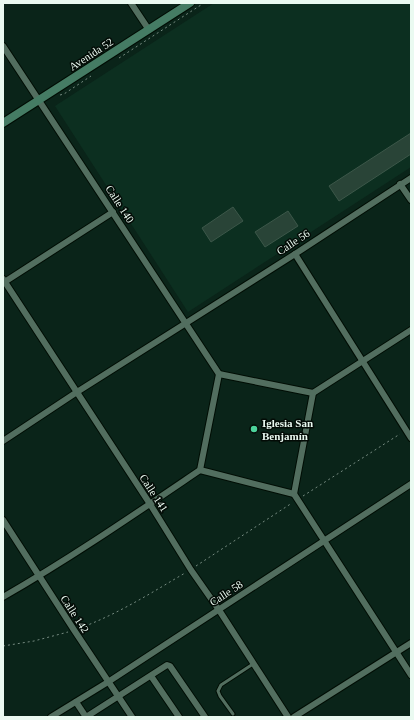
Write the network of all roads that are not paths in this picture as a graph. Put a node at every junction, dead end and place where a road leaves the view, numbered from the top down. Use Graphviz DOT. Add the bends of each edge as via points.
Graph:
graph roads {
  1 [pos="131,3"];
  2 [pos="190,3"];
  3 [pos="149,30"];
  4 [pos="3,46"];
  5 [pos="39,100"];
  6 [pos="3,123"];
  7 [pos="411,178"];
  8 [pos="400,184"];
  9 [pos="411,200"];
  10 [pos="113,212"];
  11 [pos="295,254"];
  12 [pos="4,281"];
  13 [pos="185,322"];
  14 [pos="411,330"];
  15 [pos="362,361"];
  16 [pos="219,374"];
  17 [pos="77,392"];
  18 [pos="313,393"];
  19 [pos="411,438"];
  20 [pos="3,441"];
  21 [pos="200,470"];
  22 [pos="411,484"];
  23 [pos="296,497"];
  24 [pos="150,504"];
  25 [pos="3,520"];
  26 [pos="324,541"];
  27 [pos="39,576"];
  28 [pos="3,597"];
  29 [pos="219,610"];
  30 [pos="411,643"];
  31 [pos="396,653"];
  32 [pos="253,664"];
  33 [pos="151,676"];
  34 [pos="411,676"];
  35 [pos="108,682"];
  36 [pos="119,697"];
  37 [pos="76,702"];
  38 [pos="233,714"];
  39 [pos="51,717"];
  40 [pos="86,717"];
  41 [pos="132,717"];
  42 [pos="179,717"];
  43 [pos="205,717"];
  44 [pos="288,717"];
  45 [pos="294,717"];
  1 -- 3 [label="street"];
  2 -- 3 [label="main road, Avenida 52"];
  3 -- 5 [label="main road, Avenida 52"];
  4 -- 5 [label="street, Calle 140"];
  5 -- 6 [label="main road, Avenida 52"];
  5 -- 10 [label="street, Calle 140"];
  7 -- 8 [label="street, Calle 56"];
  8 -- 9 [label="street"];
  8 -- 11 [label="street, Calle 56"];
  10 -- 12 [label="street"];
  10 -- 13 [label="street, Calle 140"];
  11 -- 13 [label="street, Calle 56"];
  11 -- 15 [label="street"];
  12 -- 17 [label="street, Calle 141"];
  13 -- 16 [label="street, Calle 140"];
  13 -- 17 [label="street, Calle 56"];
  14 -- 15 [label="street"];
  15 -- 18 [label="street"];
  15 -- 19 [label="street"];
  16 -- 18 [label="street"];
  16 -- 21 [label="street"];
  17 -- 20 [label="street, Calle 56"];
  17 -- 24 [label="street, Calle 141"];
  18 -- 23 [label="street"];
  21 -- 23 [label="street"];
  21 -- 24 [label="street"];
  22 -- 26 [label="street, Calle 58"];
  23 -- 26 [label="street"];
  24 -- 27 [label="street"];
  24 -- 29 [label="street, Calle 141"];
  25 -- 27 [label="street, Calle 142"];
  26 -- 29 [label="street, Calle 58"];
  26 -- 31 [label="street"];
  27 -- 28 [label="street"];
  27 -- 35 [label="street, Calle 142"];
  29 -- 32 [label="street, Calle 141"];
  29 -- 35 [label="street, Calle 58"];
  30 -- 31 [label="street"];
  31 -- 34 [label="street"];
  31 -- 45 [label="street"];
  32 -- 38 [label="lane" via="221,685 218,691"];
  32 -- 44 [label="street, Calle 141"];
  33 -- 36 [label="street"];
  33 -- 42 [label="street"];
  33 -- 43 [label="street" via="170,666"];
  35 -- 36 [label="street, Calle 142"];
  35 -- 37 [label="street, Calle 58"];
  36 -- 40 [label="street"];
  36 -- 41 [label="street, Calle 142"];
  37 -- 39 [label="street, Calle 58"];
  37 -- 40 [label="street"];
}
